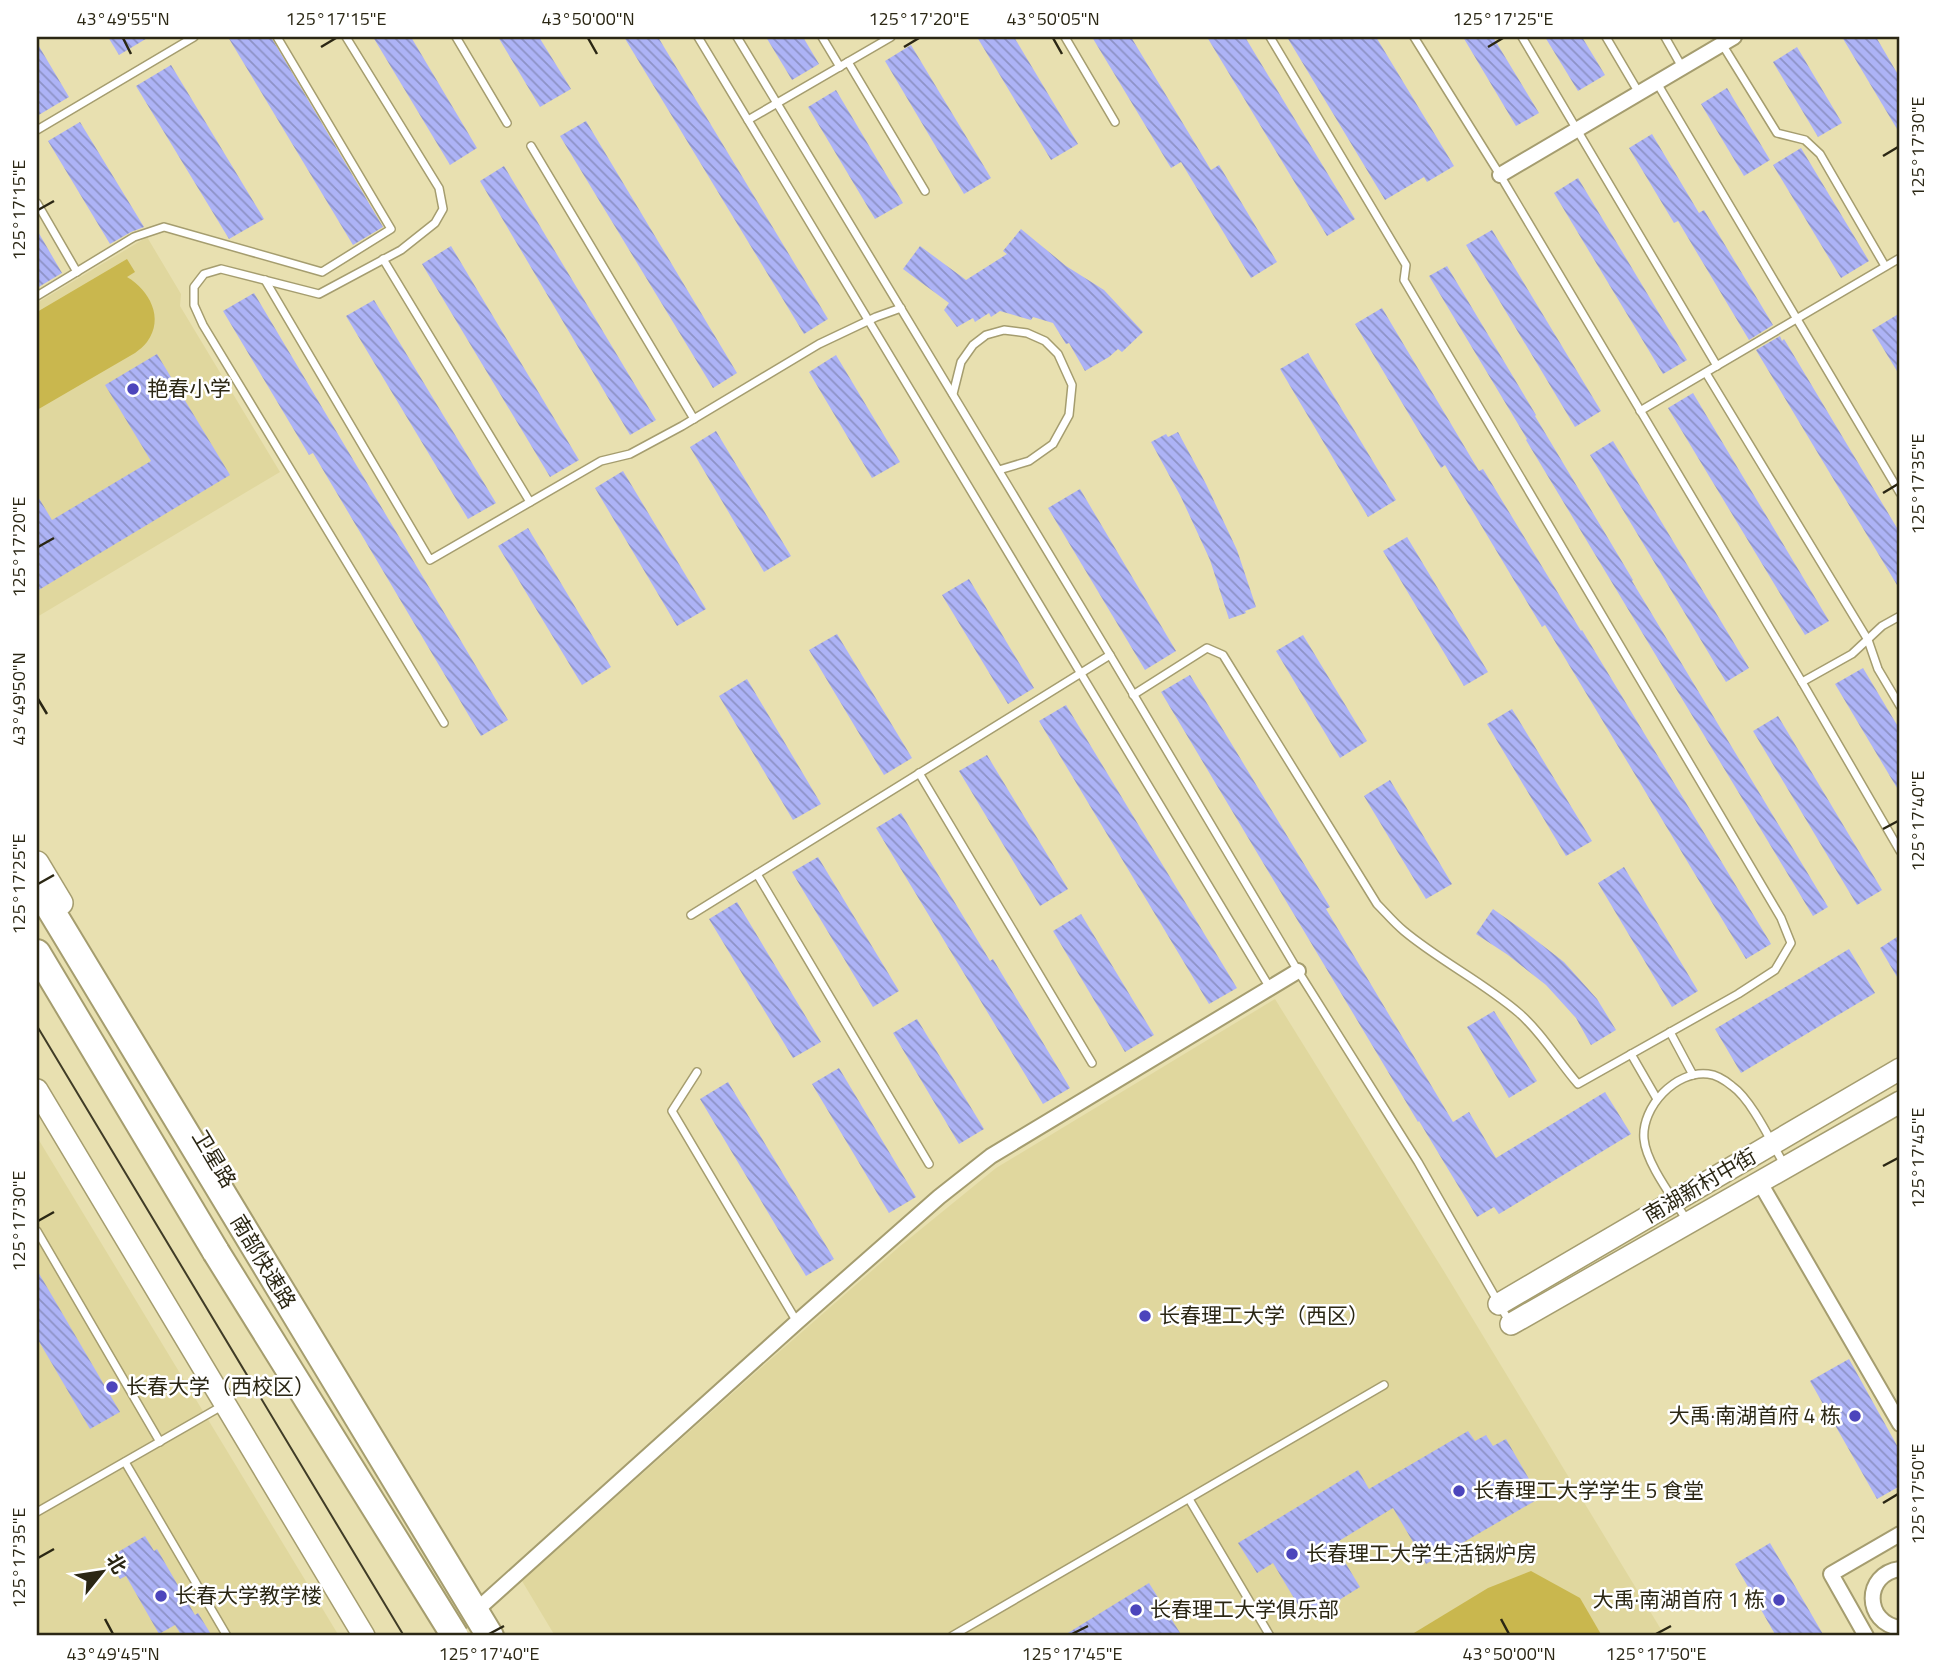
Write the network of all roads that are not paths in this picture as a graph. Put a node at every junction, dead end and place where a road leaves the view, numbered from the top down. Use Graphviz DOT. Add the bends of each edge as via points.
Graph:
graph roads {
  1 [pos="194,37"];
  2 [pos="277,37"];
  3 [pos="346,37"];
  4 [pos="456,37"];
  5 [pos="698,37"];
  6 [pos="737,37"];
  7 [pos="822,37"];
  8 [pos="891,37"];
  9 [pos="1065,37"];
  10 [pos="1270,37"];
  11 [pos="1415,37"];
  12 [pos="1522,37"];
  13 [pos="1606,37"];
  14 [pos="1665,37"];
  15 [pos="1728,40"];
  16 [pos="848,62"];
  17 [pos="840,66"];
  18 [pos="1682,67"];
  19 [pos="1656,83"];
  20 [pos="1639,93"];
  21 [pos="777,103"];
  22 [pos="748,120"];
  23 [pos="508,122"];
  24 [pos="1115,122"];
  25 [pos="1577,129"];
  26 [pos="37,130"];
  27 [pos="531,146"];
  28 [pos="1500,175"];
  29 [pos="925,191"];
  30 [pos="37,203"];
  31 [pos="1900,258"];
  32 [pos="383,259"];
  33 [pos="1885,266"];
  34 [pos="77,272"];
  35 [pos="265,281"];
  36 [pos="37,296"];
  37 [pos="901,308"];
  38 [pos="1796,319"];
  39 [pos="870,320"];
  40 [pos="1717,366"];
  41 [pos="1706,373"];
  42 [pos="953,394"];
  43 [pos="1640,411"];
  44 [pos="694,419"];
  45 [pos="999,470"];
  46 [pos="1900,493"];
  47 [pos="530,502"];
  48 [pos="1900,616"];
  49 [pos="1868,640"];
  50 [pos="1110,655"];
  51 [pos="1082,673"];
  52 [pos="1802,682"];
  53 [pos="1133,695"];
  54 [pos="1900,706"];
  55 [pos="444,723"];
  56 [pos="919,773"];
  57 [pos="1900,851"];
  58 [pos="37,863"];
  59 [pos="757,874"];
  60 [pos="37,887"];
  61 [pos="691,915"];
  62 [pos="37,940"];
  63 [pos="37,953"];
  64 [pos="1298,971"];
  65 [pos="37,987"];
  66 [pos="1270,988"];
  67 [pos="1670,1032"];
  68 [pos="1632,1054"];
  69 [pos="1092,1063"];
  70 [pos="1900,1069"];
  71 [pos="697,1072"];
  72 [pos="1693,1075"];
  73 [pos="37,1090"];
  74 [pos="1657,1099"];
  75 [pos="1900,1102"];
  76 [pos="1772,1144"];
  77 [pos="929,1164"];
  78 [pos="1786,1167"];
  79 [pos="1759,1181"];
  80 [pos="1674,1201"];
  81 [pos="1687,1222"];
  82 [pos="37,1231"];
  83 [pos="216,1252"];
  84 [pos="1499,1304"];
  85 [pos="797,1322"];
  86 [pos="1511,1324"];
  87 [pos="1384,1385"];
  88 [pos="226,1403"];
  89 [pos="1900,1424"];
  90 [pos="160,1442"];
  91 [pos="125,1462"];
  92 [pos="1189,1499"];
  93 [pos="37,1513"];
  94 [pos="1900,1534"];
  95 [pos="1900,1569"];
  96 [pos="480,1607"];
  97 [pos="1876,1613"];
  98 [pos="1900,1628"];
  99 [pos="1863,1630"];
  100 [pos="226,1636"];
  101 [pos="364,1636"];
  102 [pos="445,1636"];
  103 [pos="455,1636"];
  104 [pos="489,1636"];
  105 [pos="498,1636"];
  106 [pos="952,1636"];
  107 [pos="1270,1636"];
  1 -- 26 [label="lane"];
  2 -- 34 [label="lane" via="391,229 322,272 164,227 134,237"];
  3 -- 32 [label="lane" via="439,188 443,209 435,223"];
  4 -- 23 [label="lane"];
  5 -- 22 [label="lane"];
  6 -- 21 [label="lane"];
  7 -- 17 [label="lane"];
  8 -- 16 [label="lane"];
  9 -- 24 [label="lane"];
  10 -- 67 [label="lane" via="1406,265 1404,280 1781,918 1791,943 1775,970"];
  11 -- 28 [label="lane"];
  12 -- 25 [label="lane"];
  13 -- 20 [label="lane"];
  14 -- 18 [label="lane"];
  15 -- 18 [label="street"];
  15 -- 33 [label="lane" via="1777,133 1805,140 1820,154"];
  16 -- 17 [label="lane"];
  16 -- 29 [label="lane"];
  17 -- 21 [label="lane"];
  18 -- 19 [label="street"];
  19 -- 20 [label="street"];
  19 -- 38 [label="lane"];
  20 -- 25 [label="street"];
  21 -- 22 [label="lane"];
  21 -- 37 [label="lane"];
  22 -- 39 [label="lane"];
  25 -- 28 [label="street"];
  25 -- 40 [label="lane"];
  27 -- 44 [label="lane"];
  28 -- 43 [label="lane"];
  30 -- 34 [label="lane"];
  31 -- 33 [label="lane"];
  32 -- 35 [label="lane" via="319,294"];
  32 -- 47 [label="lane"];
  33 -- 38 [label="lane"];
  34 -- 36 [label="lane"];
  35 -- 47 [label="lane" via="429,560"];
  35 -- 55 [label="lane" via="221,269 204,274 194,287 194,305"];
  37 -- 39 [label="lane"];
  37 -- 42 [label="lane"];
  38 -- 40 [label="lane"];
  38 -- 46 [label="lane"];
  39 -- 44 [label="lane" via="819,344"];
  39 -- 51 [label="lane"];
  40 -- 41 [label="lane"];
  41 -- 43 [label="lane"];
  41 -- 49 [label="lane"];
  42 -- 45 [label="lane"];
  42 -- 45 [label="lane" via="961,362 986,335 1004,330 1027,332 1058,354 1072,385 1069,415 1053,444 1029,461"];
  43 -- 52 [label="lane"];
  44 -- 47 [label="lane" via="630,454 601,461"];
  45 -- 50 [label="lane"];
  48 -- 49 [label="lane"];
  49 -- 52 [label="lane"];
  49 -- 54 [label="lane" via="1878,669"];
  50 -- 51 [label="lane"];
  50 -- 53 [label="lane"];
  51 -- 56 [label="lane"];
  51 -- 66 [label="lane"];
  52 -- 57 [label="lane"];
  53 -- 64 [label="lane"];
  53 -- 68 [label="lane" via="1207,648 1223,654 1358,875 1403,931 1521,1015 1578,1084"];
  56 -- 59 [label="lane"];
  56 -- 69 [label="lane"];
  58 -- 96 [label="main road, 卫星路"];
  59 -- 61 [label="lane"];
  59 -- 77 [label="lane"];
  60 -- 104 [label="highway, 南部快速路"];
  62 -- 102 [label="main road, 卫星路"];
  63 -- 83 [label="highway, 南部快速路"];
  64 -- 66 [label="street"];
  64 -- 84 [label="lane" via="1419,1163"];
  65 -- 83 [label="highway"];
  66 -- 85 [label="street" via="991,1156"];
  67 -- 68 [label="lane"];
  67 -- 72 [label="lane"];
  68 -- 74 [label="lane"];
  70 -- 76 [label="street, 南湖新村中街"];
  71 -- 85 [label="lane" via="671,1111"];
  72 -- 74 [label="lane"];
  72 -- 76 [label="lane" via="1708,1074 1735,1087"];
  73 -- 88 [label="street"];
  74 -- 80 [label="lane" via="1647,1113 1644,1139 1653,1166"];
  75 -- 78 [label="street, 南湖新村中街"];
  76 -- 78 [label="lane"];
  76 -- 80 [label="street, 南湖新村中街"];
  78 -- 79 [label="street, 南湖新村中街"];
  79 -- 81 [label="street, 南湖新村中街"];
  79 -- 89 [label="street"];
  80 -- 81 [label="lane"];
  80 -- 84 [label="street, 南湖新村中街"];
  81 -- 86 [label="street, 南湖新村中街"];
  82 -- 90 [label="lane"];
  83 -- 103 [label="highway, 南部快速路, bridge"];
  84 -- 86 [label="lane"];
  85 -- 96 [label="street"];
  87 -- 92 [label="lane"];
  88 -- 90 [label="lane"];
  88 -- 101 [label="street"];
  90 -- 91 [label="lane"];
  91 -- 93 [label="lane"];
  91 -- 100 [label="lane"];
  92 -- 106 [label="lane"];
  92 -- 107 [label="lane"];
  94 -- 99 [label="street" via="1831,1574"];
  95 -- 97 [label="street" via="1884,1574 1877,1582 1872,1601"];
  96 -- 105 [label="main road, 卫星路"];
  97 -- 98 [label="street" via="1888,1625"];
  97 -- 99 [label="street"];
}
